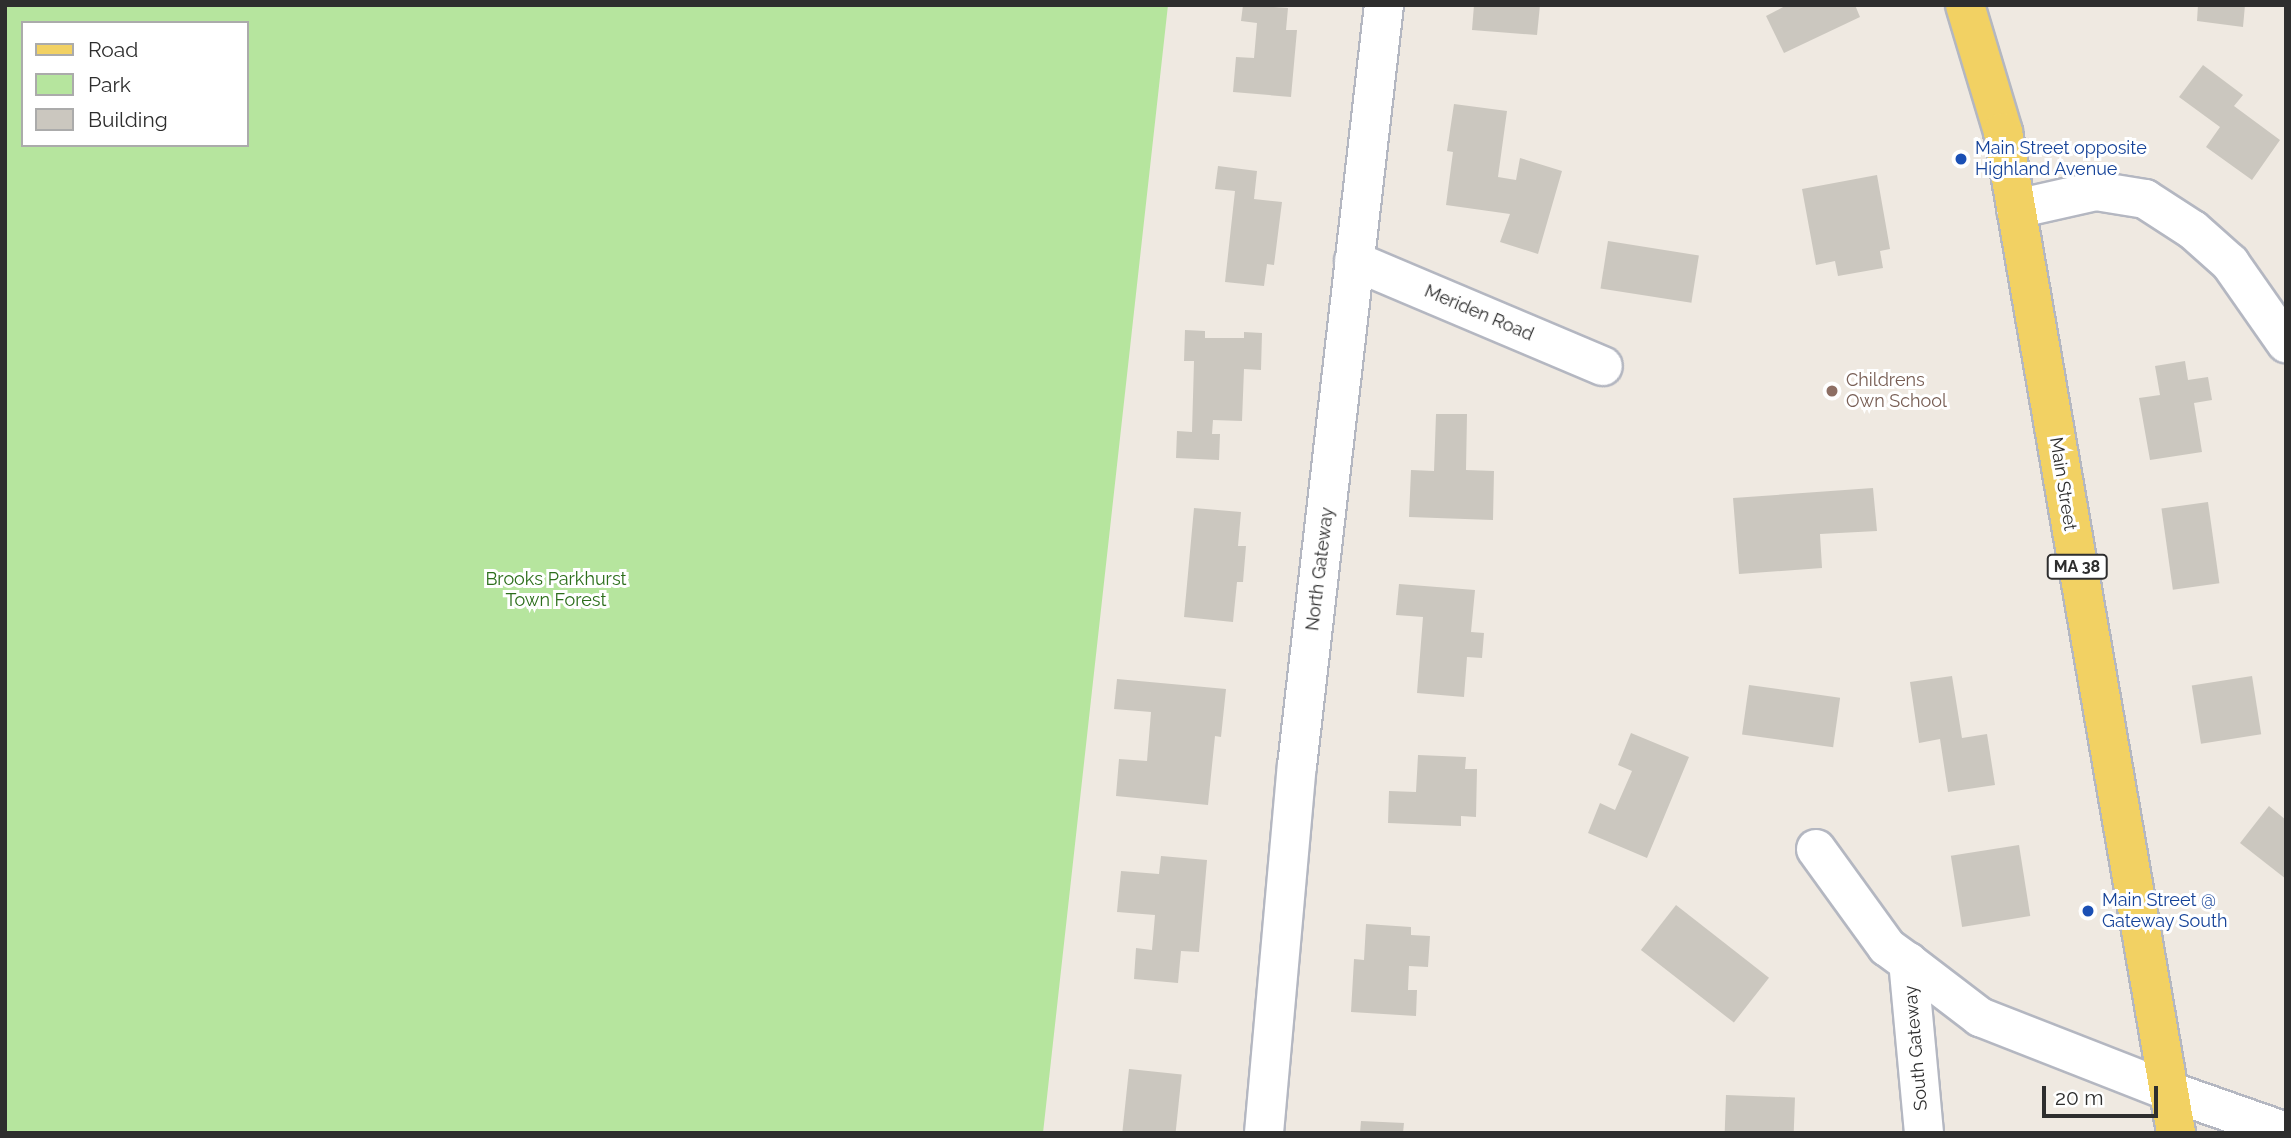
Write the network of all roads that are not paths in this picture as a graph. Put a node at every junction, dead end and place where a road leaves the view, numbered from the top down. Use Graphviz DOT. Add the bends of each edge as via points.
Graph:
graph roads {
  1 [pos="1384,5"];
  2 [pos="1965,5"];
  3 [pos="2016,209"];
  4 [pos="1354,261"];
  5 [pos="2286,343"];
  6 [pos="1603,366"];
  7 [pos="1816,849"];
  8 [pos="1908,962"];
  9 [pos="2169,1091"];
  10 [pos="2286,1132"];
  11 [pos="1264,1133"];
  12 [pos="1924,1133"];
  13 [pos="2176,1133"];
  1 -- 4 [label="street, North Gateway"];
  2 -- 3 [label="main road, Main Street / MA 38" via="2003,132"];
  3 -- 5 [label="street" via="2096,191 2145,199 2193,230 2230,263"];
  3 -- 9 [label="main road, Main Street / MA 38"];
  4 -- 6 [label="street, Meriden Road"];
  4 -- 11 [label="street, North Gateway" via="1297,766"];
  7 -- 8 [label="street" via="1887,947"];
  8 -- 9 [label="street, South Gateway" via="1980,1017"];
  8 -- 12 [label="street, South Gateway"];
  9 -- 10 [label="street, South Gateway"];
  9 -- 13 [label="main road, Main Street / MA 38"];
}
